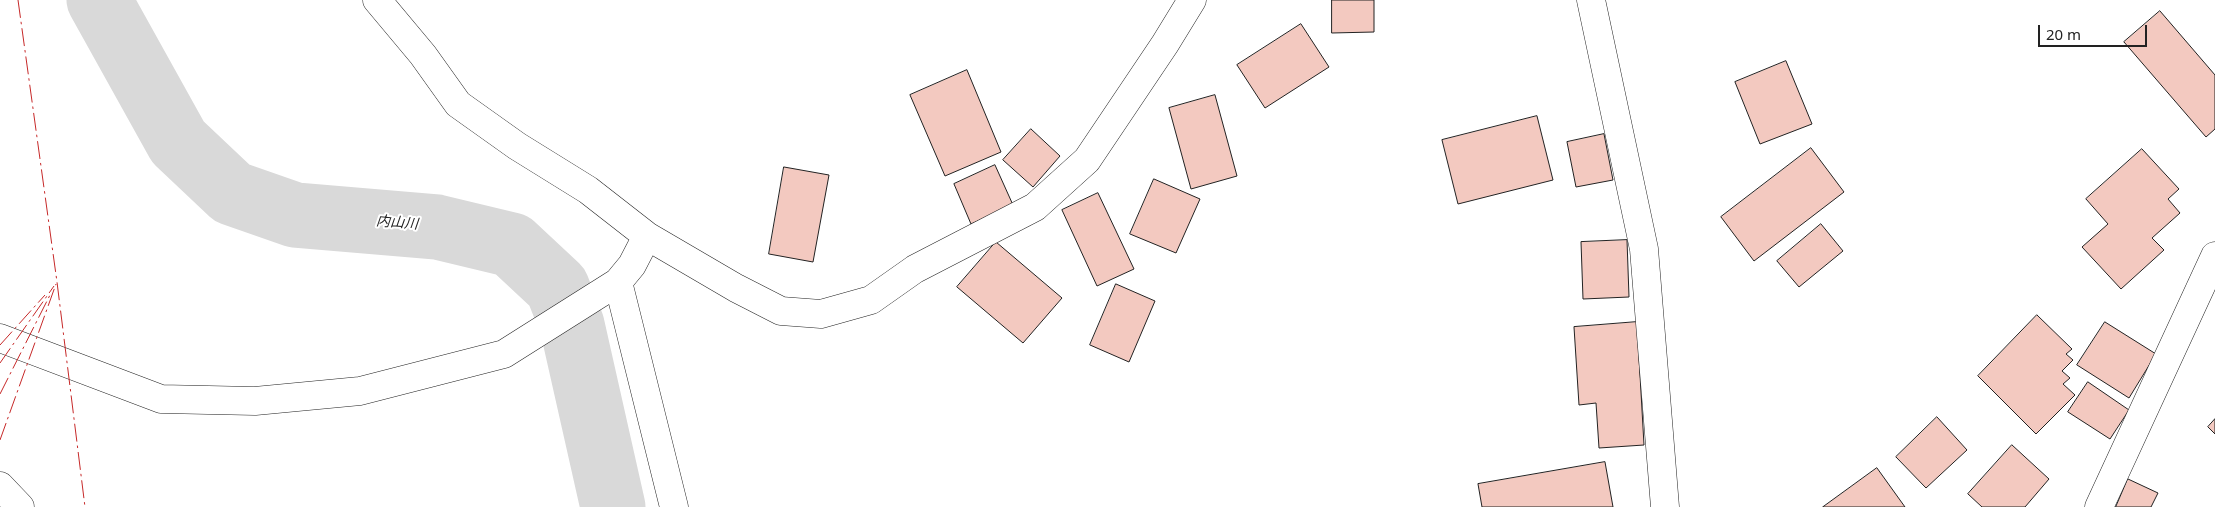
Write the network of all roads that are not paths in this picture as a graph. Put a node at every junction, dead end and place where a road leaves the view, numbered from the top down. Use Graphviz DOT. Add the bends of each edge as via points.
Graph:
graph roads {
  1 [pos="376,0"];
  2 [pos="1192,0"];
  3 [pos="1591,0"];
  4 [pos="647,236"];
  5 [pos="2215,256"];
  6 [pos="618,282"];
  7 [pos="0,338"];
  8 [pos="0,486"];
  9 [pos="20,507"];
  10 [pos="674,507"];
  11 [pos="1665,507"];
  12 [pos="2099,507"];
  1 -- 4 [label="lane" via="423,55 458,104 588,190"];
  2 -- 4 [label="lane" via="1087,160 1035,207 915,269 871,300 821,314 781,311"];
  3 -- 11 [label="lane" via="1644,249"];
  4 -- 6 [label="lane"];
  5 -- 12 [label="lane"];
  6 -- 7 [label="lane" via="504,354 360,391 255,401 161,399"];
  6 -- 10 [label="lane"];
  8 -- 9 [label="lane"];
}
